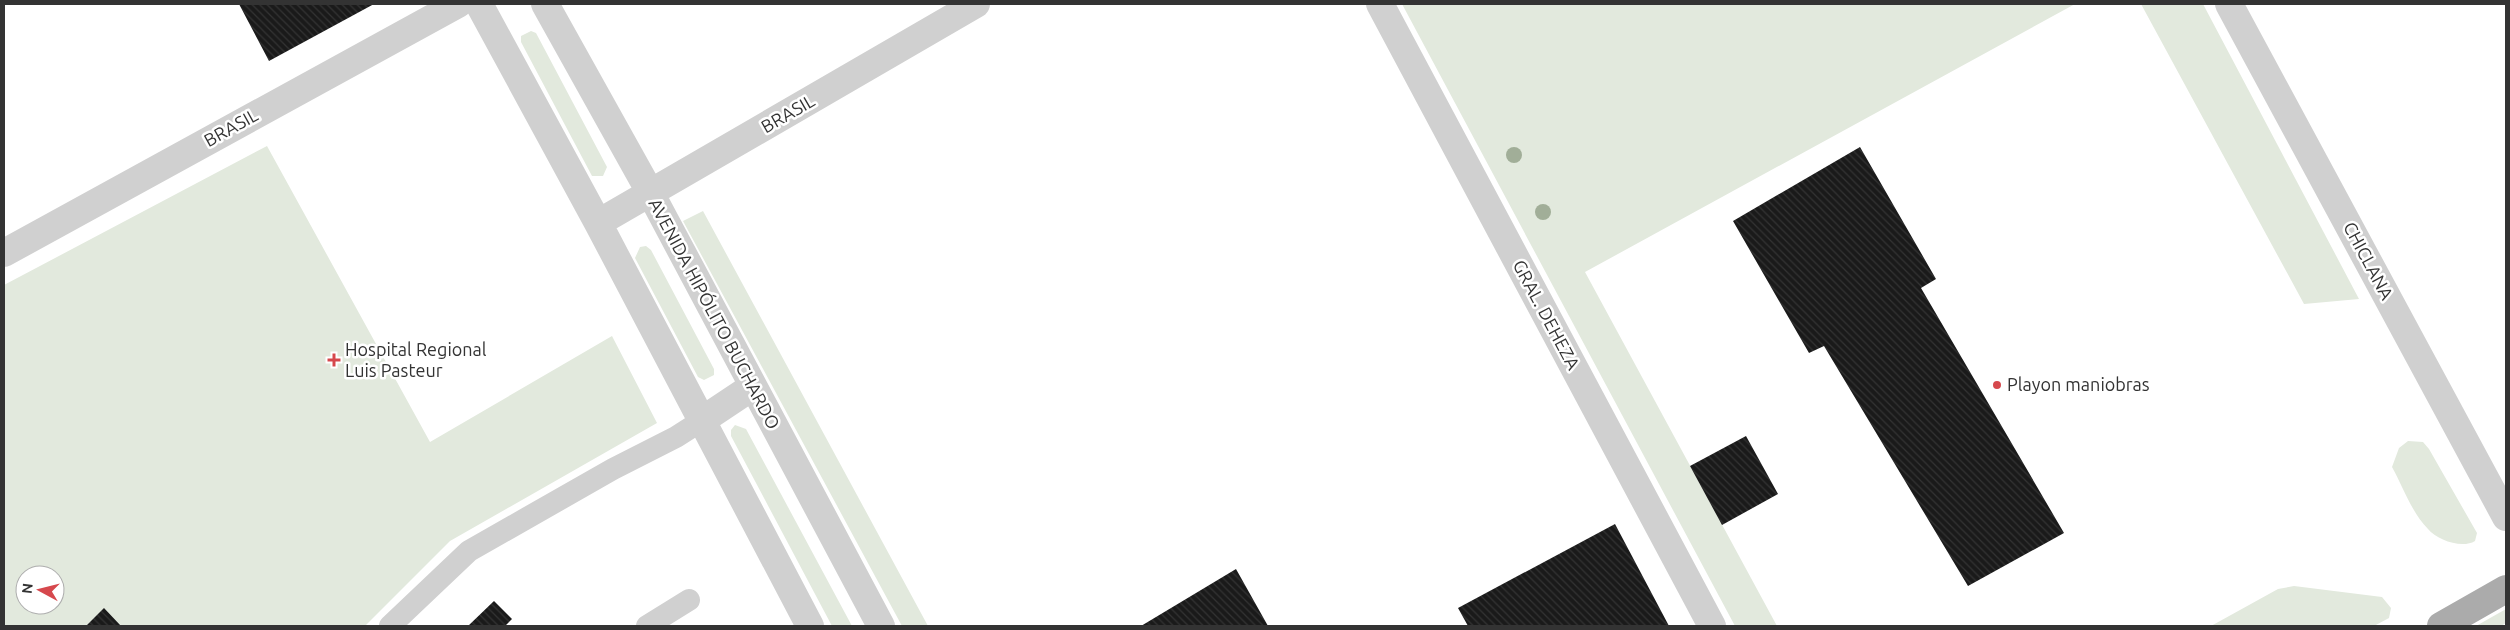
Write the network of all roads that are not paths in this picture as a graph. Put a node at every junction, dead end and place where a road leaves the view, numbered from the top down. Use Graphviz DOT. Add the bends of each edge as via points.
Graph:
graph roads {
  1 [pos="458,4"];
  2 [pos="479,4"];
  3 [pos="545,4"];
  4 [pos="976,4"];
  5 [pos="1380,4"];
  6 [pos="2237,7"];
  7 [pos="651,194"];
  8 [pos="598,223"];
  9 [pos="4,253"];
  10 [pos="752,388"];
  11 [pos="701,421"];
  12 [pos="2506,517"];
  13 [pos="2506,589"];
  14 [pos="689,600"];
  15 [pos="390,626"];
  16 [pos="647,626"];
  17 [pos="810,626"];
  18 [pos="881,626"];
  19 [pos="1712,626"];
  20 [pos="2441,626"];
  1 -- 9 [label="street, BRASIL"];
  2 -- 8 [label="street"];
  3 -- 7 [label="street, AVENIDA HIPÓLITO BUCHARDO"];
  4 -- 7 [label="street, BRASIL"];
  5 -- 19 [label="street, GRAL. DEHEZA"];
  6 -- 12 [label="street, CHICLANA"];
  7 -- 8 [label="street, BRASIL"];
  7 -- 10 [label="street, AVENIDA HIPÓLITO BUCHARDO"];
  8 -- 11 [label="street"];
  10 -- 11 [label="street"];
  10 -- 18 [label="street, AVENIDA HIPÓLITO BUCHARDO"];
  11 -- 15 [label="lane" via="469,551"];
  11 -- 17 [label="street"];
  13 -- 20 [label="main road"];
  14 -- 16 [label="lane"];
}
